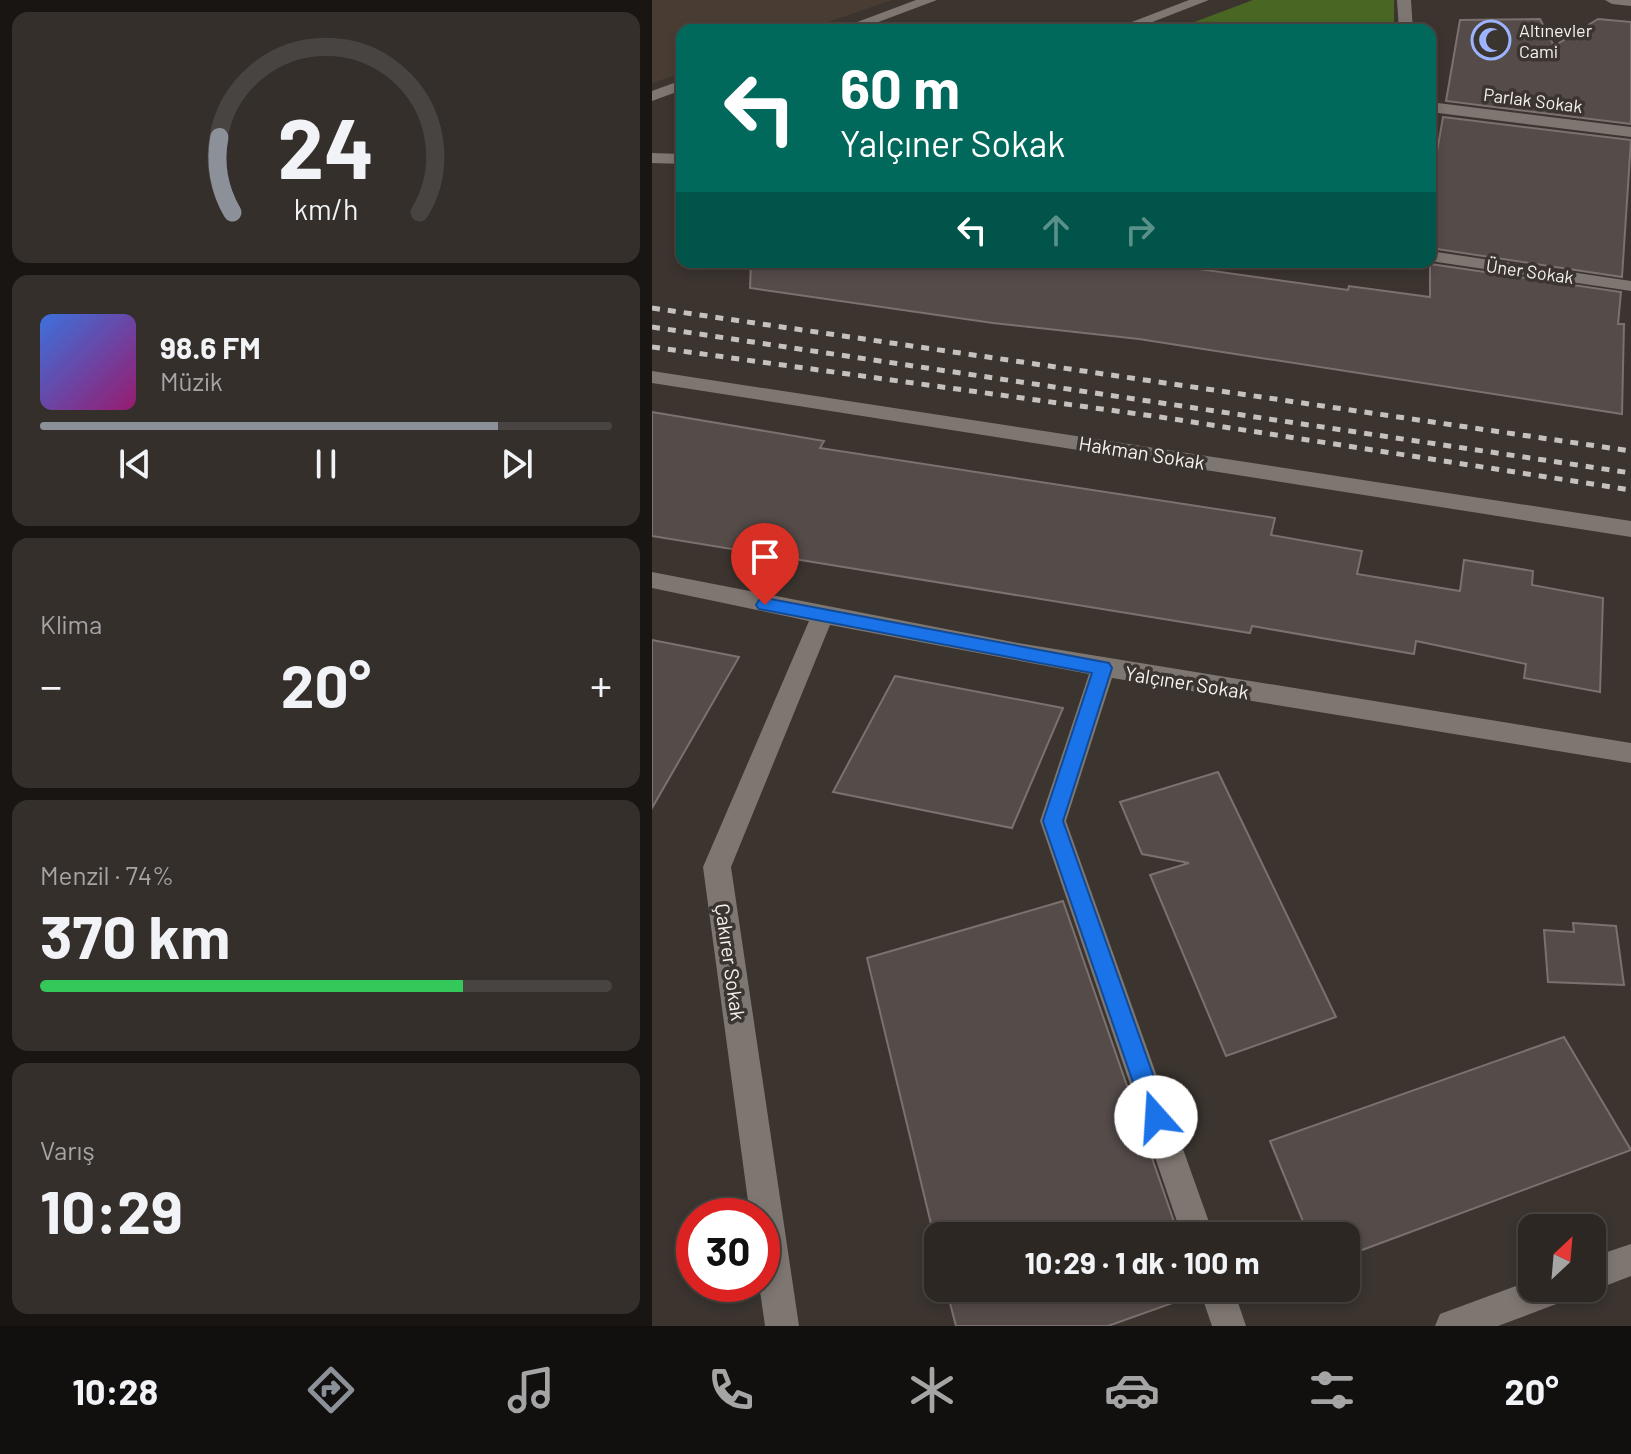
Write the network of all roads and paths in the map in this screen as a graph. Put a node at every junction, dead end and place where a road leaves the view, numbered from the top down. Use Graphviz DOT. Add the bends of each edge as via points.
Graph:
graph roads {
  1 [pos="930,0"];
  2 [pos="1202,0"];
  3 [pos="1404,0"];
  4 [pos="1612,0"];
  5 [pos="1631,2"];
  6 [pos="860,24"];
  7 [pos="1135,24"];
  8 [pos="1406,24"];
  9 [pos="676,87"];
  10 [pos="652,96"];
  11 [pos="1436,108"];
  12 [pos="1631,132"];
  13 [pos="652,158"];
  14 [pos="676,159"];
  15 [pos="1436,257"];
  16 [pos="1631,286"];
  17 [pos="652,377"];
  18 [pos="1631,529"];
  19 [pos="652,580"];
  20 [pos="822,617"];
  21 [pos="1103,668"];
  22 [pos="1631,753"];
  23 [pos="1193,1222"];
  24 [pos="1631,1260"];
  25 [pos="1606,1269"];
  26 [pos="1221,1302"];
  27 [pos="1518,1302"];
  28 [pos="782,1326"];
  29 [pos="1229,1326"];
  30 [pos="1452,1326"];
  1 -- 6 [label="street"];
  2 -- 7 [label="street"];
  3 -- 8 [label="street"];
  4 -- 5 [label="street"];
  9 -- 10 [label="street"];
  11 -- 12 [label="street, Parlak Sokak"];
  13 -- 14 [label="street"];
  15 -- 16 [label="street, Üner Sokak"];
  17 -- 18 [label="street, Hakman Sokak"];
  19 -- 20 [label="street, Yalçıner Sokak"];
  20 -- 21 [label="street, Yalçıner Sokak"];
  20 -- 28 [label="street, Çakırer Sokak" via="717,867"];
  21 -- 22 [label="street, Yalçıner Sokak"];
  21 -- 23 [label="street" via="1053,821"];
  24 -- 25 [label="street"];
  26 -- 29 [label="street"];
  27 -- 30 [label="street"];
}
